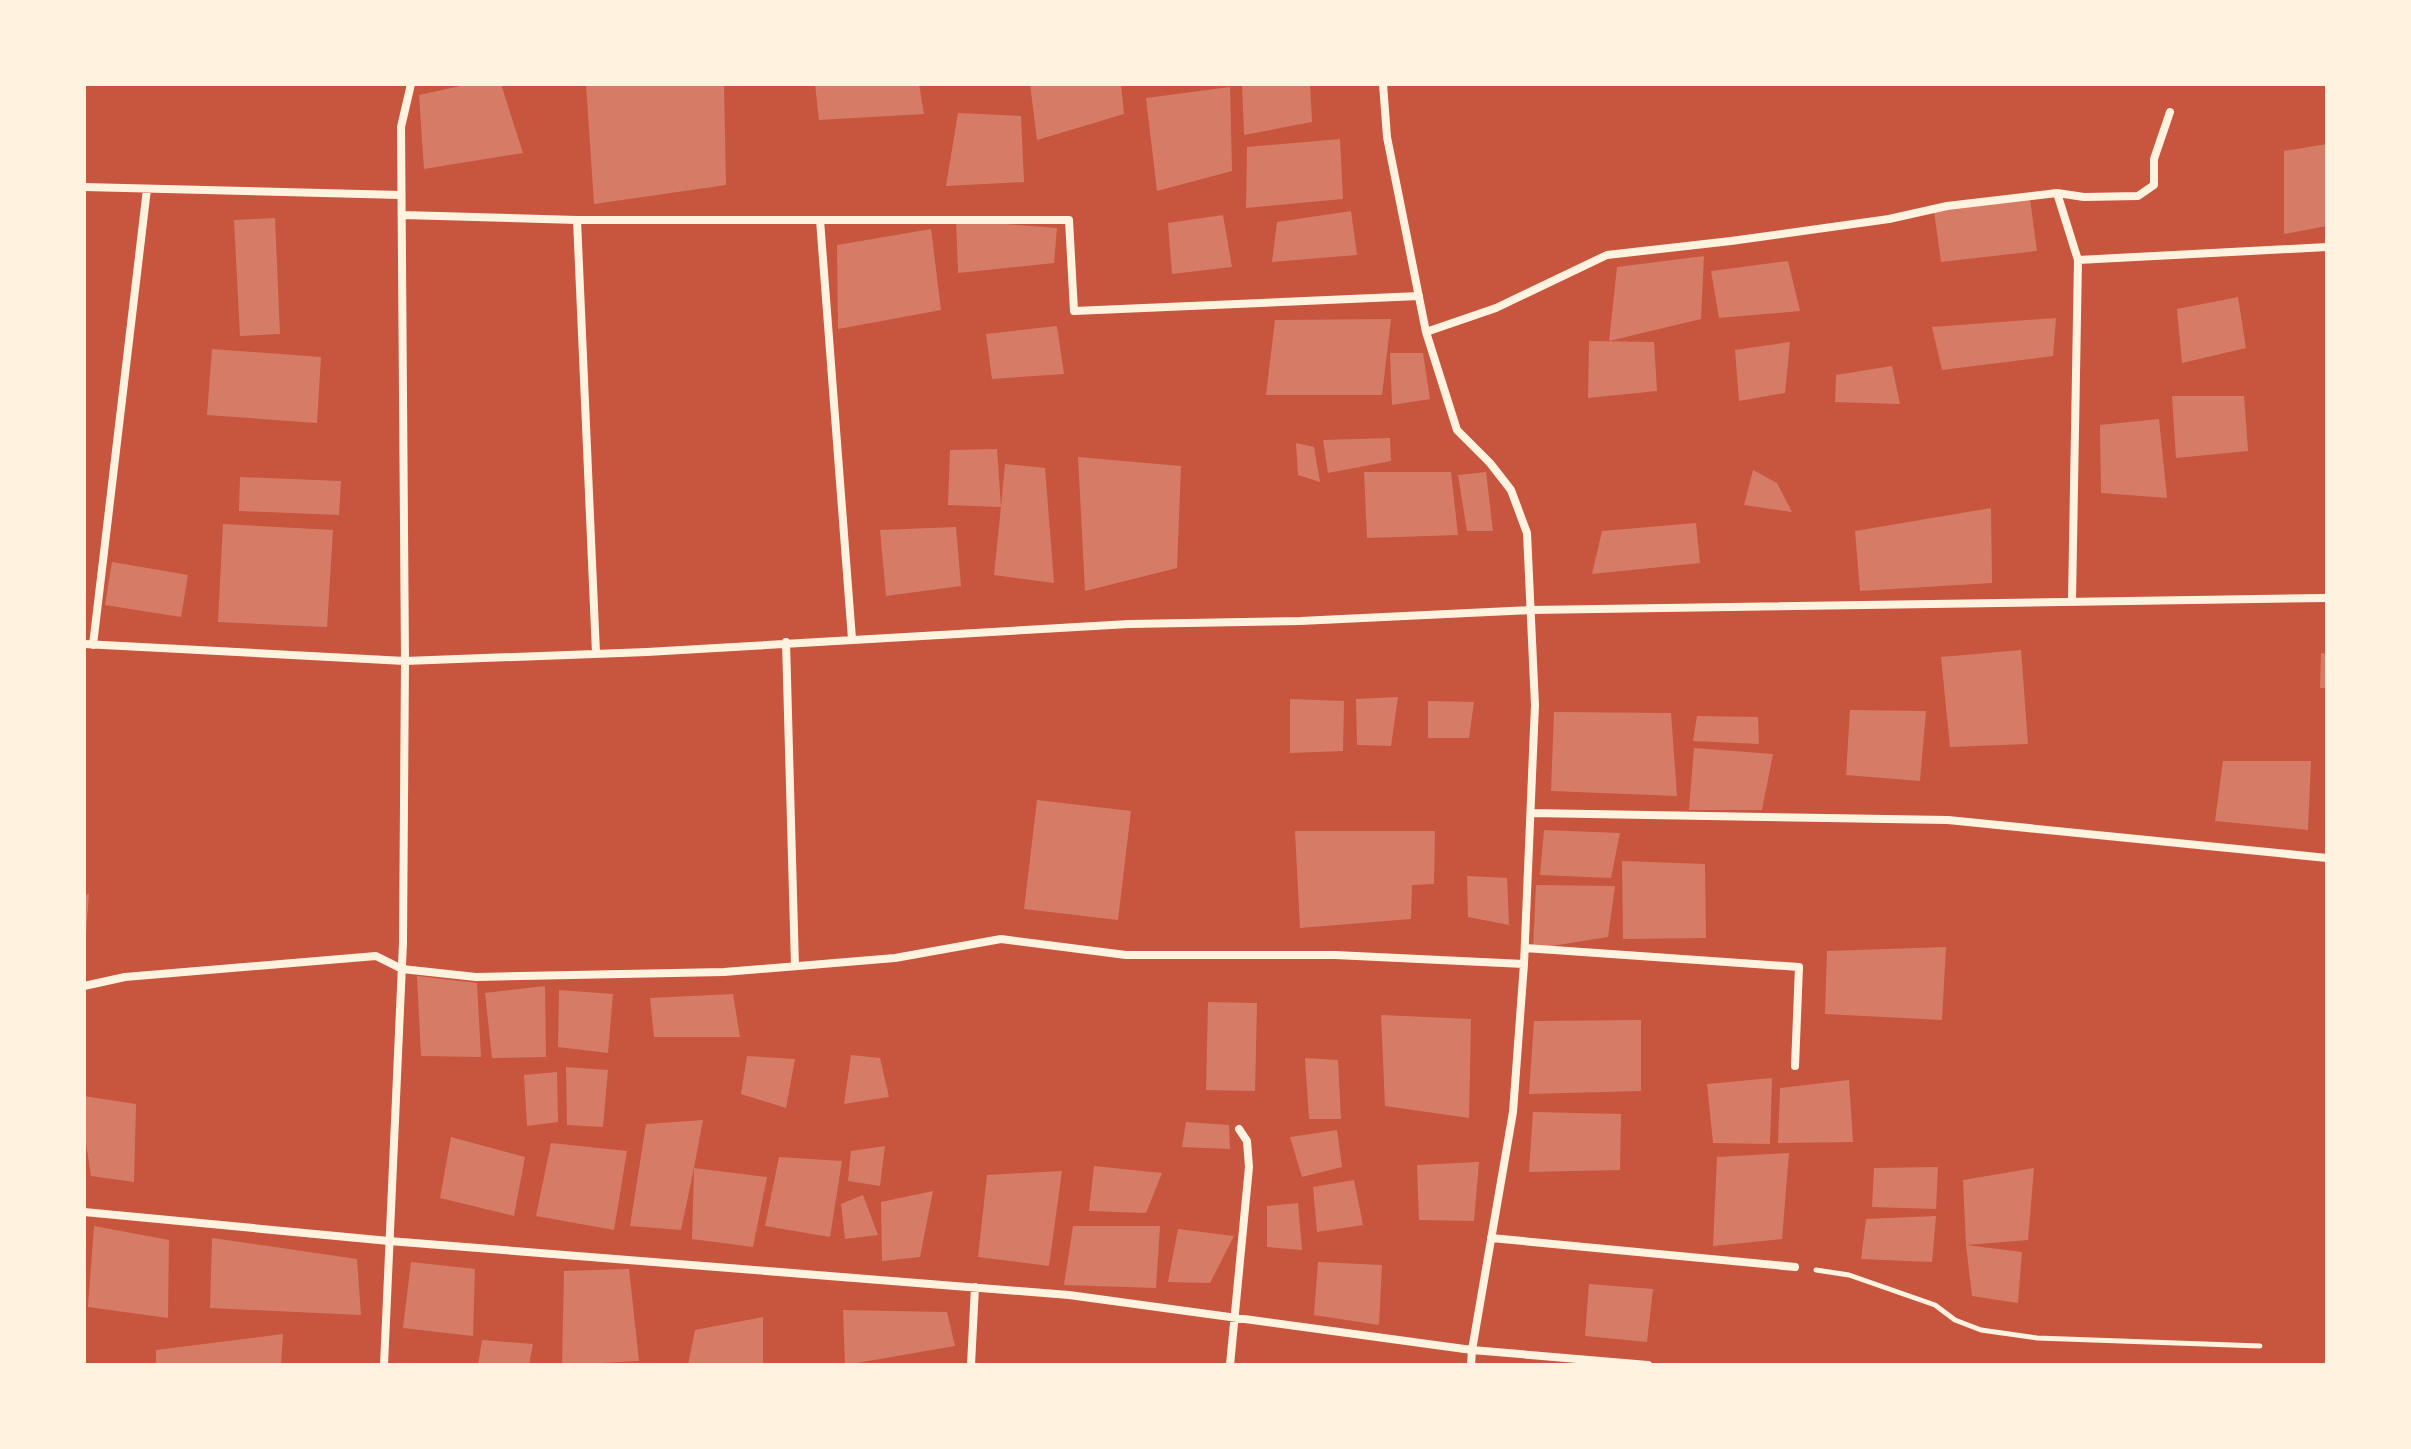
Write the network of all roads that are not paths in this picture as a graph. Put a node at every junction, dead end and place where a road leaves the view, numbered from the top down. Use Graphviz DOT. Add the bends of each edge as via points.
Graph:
graph roads {
  1 [pos="411,84"];
  2 [pos="1383,84"];
  3 [pos="2170,112"];
  4 [pos="84,187"];
  5 [pos="147,189"];
  6 [pos="2057,193"];
  7 [pos="401,195"];
  8 [pos="403,215"];
  9 [pos="577,220"];
  10 [pos="820,220"];
  11 [pos="2327,247"];
  12 [pos="2078,260"];
  13 [pos="1419,296"];
  14 [pos="1426,332"];
  15 [pos="2327,598"];
  16 [pos="2072,601"];
  17 [pos="1531,610"];
  18 [pos="852,639"];
  19 [pos="786,642"];
  20 [pos="88,644"];
  21 [pos="596,653"];
  22 [pos="405,661"];
  23 [pos="1532,813"];
  24 [pos="2327,858"];
  25 [pos="1525,948"];
  26 [pos="1524,964"];
  27 [pos="795,966"];
  28 [pos="402,969"];
  29 [pos="84,986"];
  30 [pos="1795,1066"];
  31 [pos="1239,1129"];
  32 [pos="84,1212"];
  33 [pos="1491,1238"];
  34 [pos="389,1241"];
  35 [pos="1795,1267"];
  36 [pos="975,1287"];
  37 [pos="1235,1318"];
  38 [pos="1472,1350"];
  39 [pos="384,1365"];
  40 [pos="971,1365"];
  41 [pos="1230,1365"];
  42 [pos="1471,1365"];
  43 [pos="1648,1365"];
  1 -- 7 [label="street" via="401,127"];
  2 -- 13 [label="street" via="1387,137"];
  3 -- 6 [label="street" via="2154,159 2154,185 2138,196"];
  4 -- 5 [label="street"];
  5 -- 7 [label="street"];
  5 -- 20 [label="street"];
  6 -- 12 [label="street"];
  6 -- 14 [label="street" via="1607,255 1496,308"];
  7 -- 8 [label="street"];
  8 -- 9 [label="street"];
  8 -- 22 [label="street"];
  9 -- 10 [label="street"];
  9 -- 21 [label="street"];
  10 -- 13 [label="street" via="1069,220 1074,311"];
  10 -- 18 [label="street"];
  11 -- 12 [label="street"];
  12 -- 16 [label="street"];
  13 -- 14 [label="street"];
  14 -- 17 [label="street" via="1457,430 1511,490 1522,519"];
  15 -- 16 [label="street"];
  16 -- 17 [label="street"];
  17 -- 18 [label="street"];
  17 -- 23 [label="street"];
  18 -- 19 [label="street"];
  19 -- 21 [label="street"];
  19 -- 27 [label="street"];
  20 -- 22 [label="street"];
  21 -- 22 [label="street"];
  22 -- 28 [label="street"];
  23 -- 24 [label="street" via="1948,820"];
  23 -- 25 [label="street"];
  25 -- 26 [label="street"];
  25 -- 30 [label="street" via="1799,967"];
  26 -- 27 [label="street" via="1335,955 1126,955 1001,939 895,958"];
  26 -- 33 [label="street" via="1513,1112"];
  27 -- 28 [label="street" via="476,977"];
  28 -- 29 [label="street" via="376,956 125,977"];
  28 -- 34 [label="street"];
  31 -- 37 [label="street" via="1247,1141 1249,1167"];
  32 -- 34 [label="street"];
  33 -- 35 [label="street"];
  33 -- 38 [label="street"];
  34 -- 36 [label="street"];
  34 -- 39 [label="street"];
  36 -- 37 [label="street"];
  36 -- 40 [label="street"];
  37 -- 38 [label="street"];
  37 -- 41 [label="street"];
  38 -- 42 [label="street"];
  38 -- 43 [label="street"];
}
